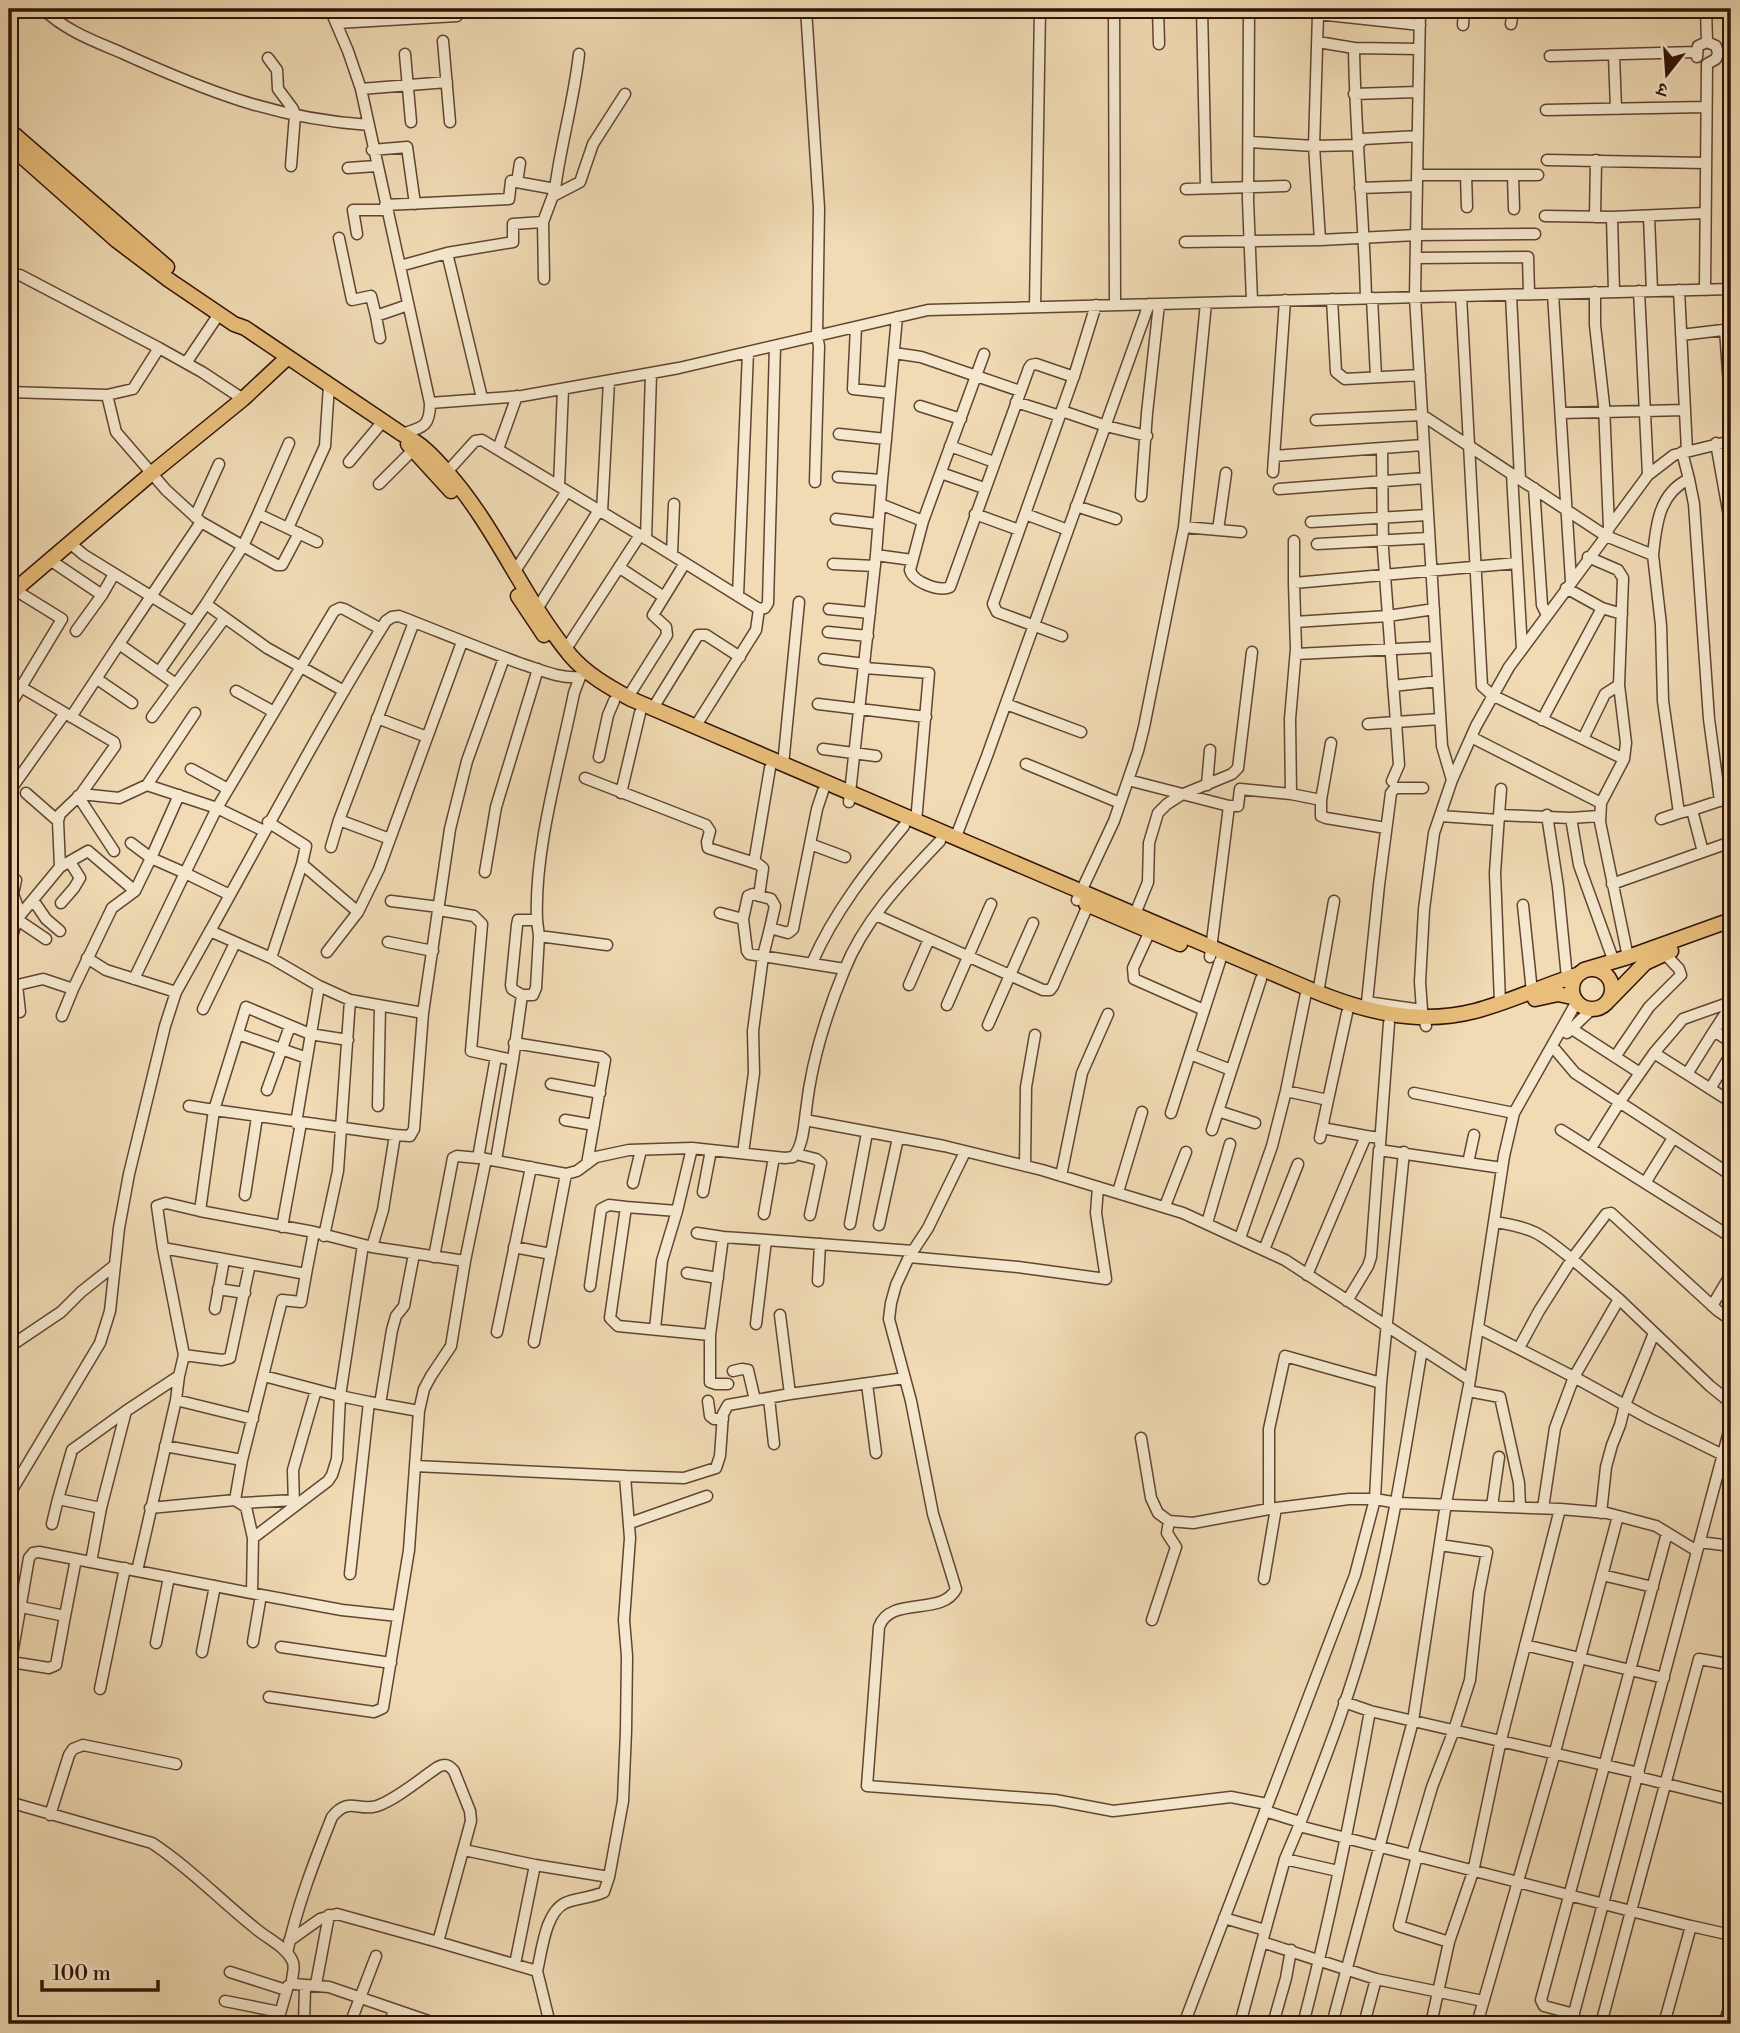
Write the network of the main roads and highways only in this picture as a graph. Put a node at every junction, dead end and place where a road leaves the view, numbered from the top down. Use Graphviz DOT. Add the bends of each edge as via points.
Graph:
graph roads {
  1 [pos="9,130"];
  2 [pos="9,145"];
  3 [pos="245,328"];
  4 [pos="288,357"];
  5 [pos="402,434"];
  6 [pos="12,592"];
  7 [pos="584,674"];
  8 [pos="647,711"];
  9 [pos="776,766"];
  10 [pos="850,798"];
  11 [pos="910,824"];
  12 [pos="1082,899"];
  13 [pos="1731,920"];
  14 [pos="1731,929"];
  15 [pos="1214,956"];
  16 [pos="1576,975"];
  17 [pos="1310,993"];
  18 [pos="1574,1000"];
  19 [pos="1609,1000"];
  20 [pos="1366,1010"];
  21 [pos="1424,1017"];
  1 -- 3 [label="main road" via="174,274"];
  2 -- 3 [label="main road" via="116,240"];
  3 -- 4 [label="main road"];
  4 -- 5 [label="main road"];
  4 -- 6 [label="main road"];
  5 -- 7 [label="main road" via="416,441 447,472 484,519 537,608"];
  5 -- 7 [label="main road" via="477,522 532,619 565,662"];
  7 -- 8 [label="main road"];
  8 -- 9 [label="main road"];
  8 -- 9 [label="main road" via="695,727"];
  9 -- 10 [label="main road"];
  9 -- 10 [label="main road" via="822,791"];
  10 -- 11 [label="main road"];
  11 -- 12 [label="main road" via="940,841"];
  11 -- 12 [label="main road" via="955,839"];
  12 -- 15 [label="main road"];
  12 -- 15 [label="main road" via="1135,914"];
  13 -- 16 [label="main road"];
  14 -- 19 [label="main road" via="1645,963"];
  15 -- 17 [label="main road"];
  15 -- 17 [label="main road" via="1261,979"];
  16 -- 18 [label="main road" via="1571,985"];
  16 -- 19 [label="main road" via="1597,969 1608,976"];
  16 -- 21 [label="main road" via="1453,1016"];
  17 -- 20 [label="main road"];
  17 -- 20 [label="main road" via="1347,1013"];
  18 -- 19 [label="main road" via="1591,1010"];
  18 -- 21 [label="main road" via="1547,995 1455,1024"];
  20 -- 21 [label="main road"];
  20 -- 21 [label="main road" via="1389,1023"];
}
